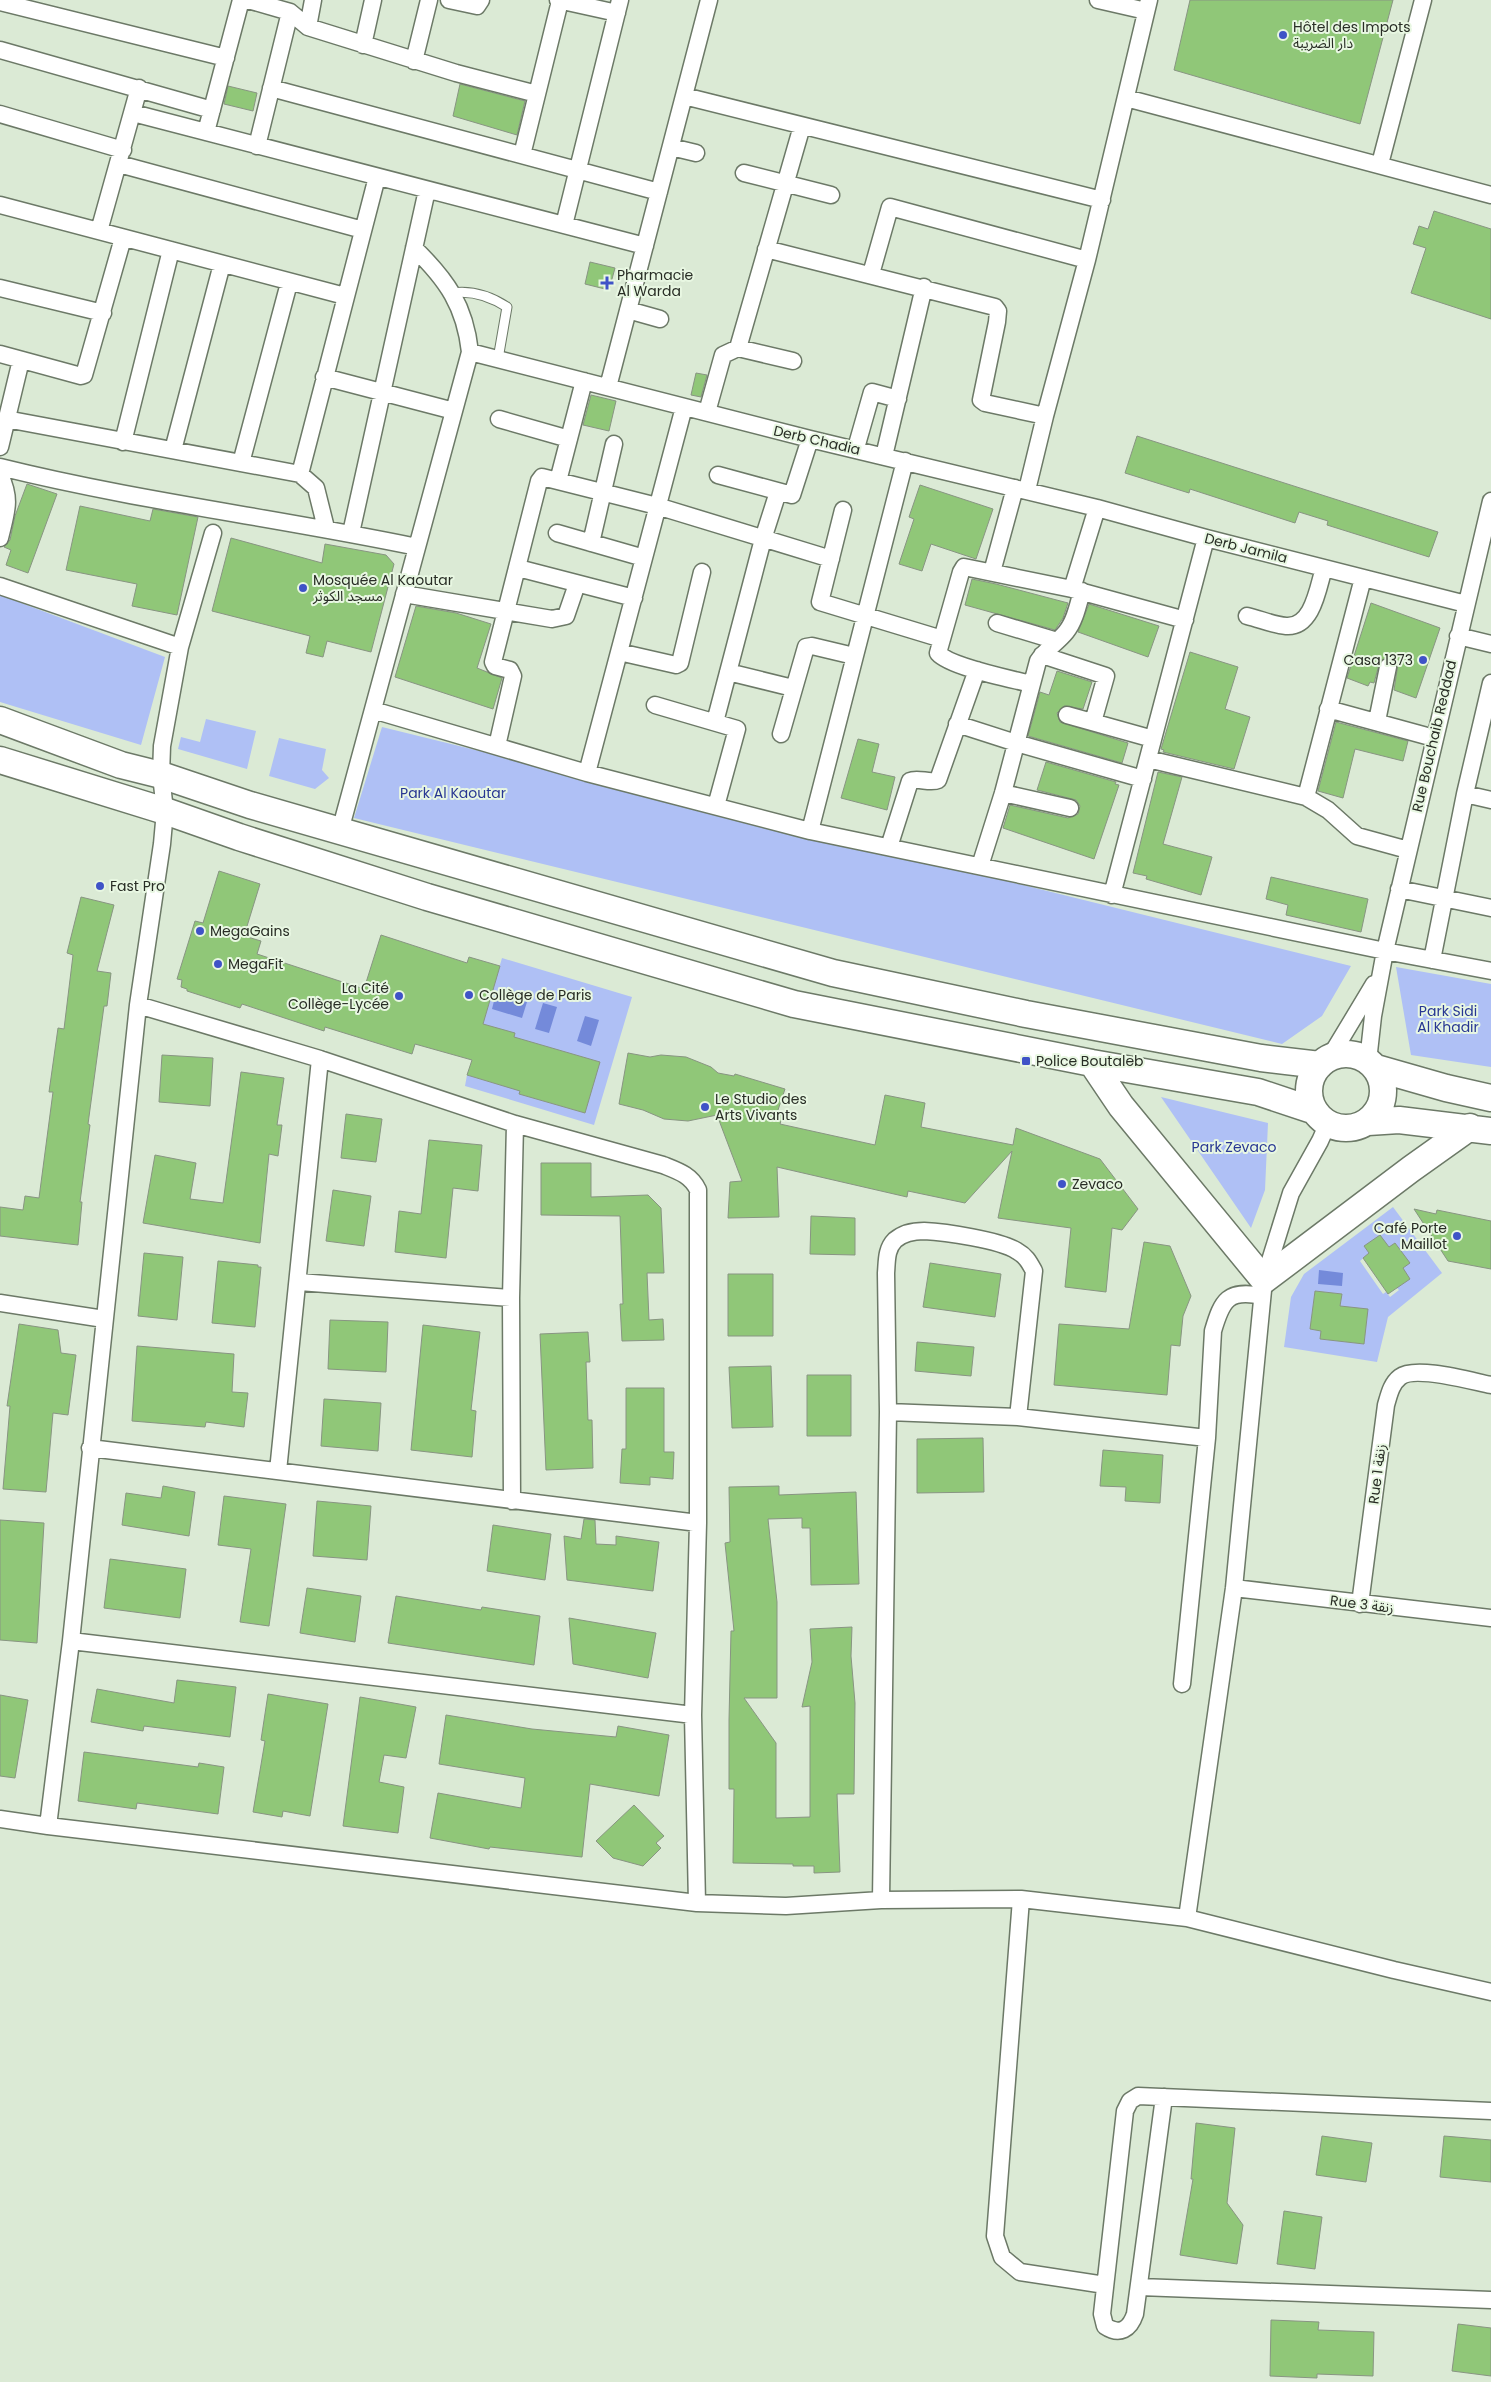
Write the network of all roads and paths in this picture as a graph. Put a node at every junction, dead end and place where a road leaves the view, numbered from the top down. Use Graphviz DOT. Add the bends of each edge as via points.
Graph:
graph roads {
  1 [pos="240,0"];
  2 [pos="248,0"];
  3 [pos="314,0"];
  4 [pos="373,0"];
  5 [pos="429,0"];
  6 [pos="449,0"];
  7 [pos="480,0"];
  8 [pos="559,0"];
  9 [pos="709,0"];
  10 [pos="1098,0"];
  11 [pos="1423,0"];
  12 [pos="0,2"];
  13 [pos="1148,6"];
  14 [pos="619,7"];
  15 [pos="290,12"];
  16 [pos="308,27"];
  17 [pos="363,45"];
  18 [pos="0,50"];
  19 [pos="226,58"];
  20 [pos="414,61"];
  21 [pos="139,88"];
  22 [pos="271,88"];
  23 [pos="537,94"];
  24 [pos="684,96"];
  25 [pos="1126,98"];
  26 [pos="212,110"];
  27 [pos="133,113"];
  28 [pos="0,114"];
  29 [pos="802,126"];
  30 [pos="206,132"];
  31 [pos="257,146"];
  32 [pos="671,147"];
  33 [pos="696,153"];
  34 [pos="522,155"];
  35 [pos="121,157"];
  36 [pos="1380,164"];
  37 [pos="578,170"];
  38 [pos="744,173"];
  39 [pos="378,177"];
  40 [pos="785,184"];
  41 [pos="427,190"];
  42 [pos="659,192"];
  43 [pos="831,195"];
  44 [pos="1491,195"];
  45 [pos="1102,200"];
  46 [pos="0,205"];
  47 [pos="564,225"];
  48 [pos="363,230"];
  49 [pos="99,231"];
  50 [pos="123,238"];
  51 [pos="645,246"];
  52 [pos="414,248"];
  53 [pos="766,249"];
  54 [pos="171,250"];
  55 [pos="1087,260"];
  56 [pos="222,264"];
  57 [pos="870,274"];
  58 [pos="289,283"];
  59 [pos="924,287"];
  60 [pos="0,288"];
  61 [pos="452,293"];
  62 [pos="345,296"];
  63 [pos="628,310"];
  64 [pos="103,313"];
  65 [pos="660,319"];
  66 [pos="738,348"];
  67 [pos="470,352"];
  68 [pos="0,354"];
  69 [pos="498,359"];
  70 [pos="21,360"];
  71 [pos="793,361"];
  72 [pos="324,377"];
  73 [pos="584,381"];
  74 [pos="608,387"];
  75 [pos="382,392"];
  76 [pos="898,399"];
  77 [pos="684,407"];
  78 [pos="454,411"];
  79 [pos="707,412"];
  80 [pos="1045,416"];
  81 [pos="6,419"];
  82 [pos="499,419"];
  83 [pos="569,439"];
  84 [pos="810,439"];
  85 [pos="123,442"];
  86 [pos="614,444"];
  87 [pos="0,447"];
  88 [pos="856,448"];
  89 [pos="174,450"];
  90 [pos="884,456"];
  91 [pos="905,461"];
  92 [pos="241,463"];
  93 [pos="0,467"];
  94 [pos="300,474"];
  95 [pos="0,475"];
  96 [pos="718,475"];
  97 [pos="558,482"];
  98 [pos="1021,489"];
  99 [pos="778,492"];
  100 [pos="602,493"];
  101 [pos="657,506"];
  102 [pos="3,507"];
  103 [pos="1097,508"];
  104 [pos="844,510"];
  105 [pos="1490,511"];
  106 [pos="326,528"];
  107 [pos="213,533"];
  108 [pos="351,533"];
  109 [pos="557,533"];
  110 [pos="0,538"];
  111 [pos="1206,538"];
  112 [pos="763,539"];
  113 [pos="591,543"];
  114 [pos="417,547"];
  115 [pos="644,558"];
  116 [pos="831,559"];
  117 [pos="518,568"];
  118 [pos="1324,568"];
  119 [pos="702,572"];
  120 [pos="992,572"];
  121 [pos="1363,578"];
  122 [pos="577,584"];
  123 [pos="0,586"];
  124 [pos="1077,590"];
  125 [pos="404,594"];
  126 [pos="634,598"];
  127 [pos="1466,604"];
  128 [pos="507,612"];
  129 [pos="865,616"];
  130 [pos="1248,616"];
  131 [pos="1185,620"];
  132 [pos="997,622"];
  133 [pos="1458,636"];
  134 [pos="942,638"];
  135 [pos="1057,641"];
  136 [pos="1491,644"];
  137 [pos="180,648"];
  138 [pos="619,652"];
  139 [pos="1042,655"];
  140 [pos="854,656"];
  141 [pos="1388,666"];
  142 [pos="977,670"];
  143 [pos="728,672"];
  144 [pos="1491,683"];
  145 [pos="1032,684"];
  146 [pos="793,688"];
  147 [pos="655,705"];
  148 [pos="1328,709"];
  149 [pos="373,710"];
  150 [pos="1067,715"];
  151 [pos="0,720"];
  152 [pos="1376,721"];
  153 [pos="715,722"];
  154 [pos="1093,722"];
  155 [pos="957,724"];
  156 [pos="1485,732"];
  157 [pos="781,734"];
  158 [pos="1434,738"];
  159 [pos="1153,740"];
  160 [pos="1016,743"];
  161 [pos="497,746"];
  162 [pos="1148,759"];
  163 [pos="0,760"];
  164 [pos="587,773"];
  165 [pos="161,775"];
  166 [pos="1143,779"];
  167 [pos="1003,793"];
  168 [pos="1465,794"];
  169 [pos="1306,797"];
  170 [pos="1491,800"];
  171 [pos="716,806"];
  172 [pos="1070,808"];
  173 [pos="165,811"];
  174 [pos="340,831"];
  175 [pos="810,831"];
  176 [pos="890,848"];
  177 [pos="1408,850"];
  178 [pos="980,866"];
  179 [pos="1399,889"];
  180 [pos="1112,895"];
  181 [pos="1445,897"];
  182 [pos="1491,908"];
  183 [pos="1385,951"];
  184 [pos="1432,960"];
  185 [pos="1381,971"];
  186 [pos="1491,971"];
  187 [pos="138,1005"];
  188 [pos="320,1059"];
  189 [pos="1325,1061"];
  190 [pos="1092,1063"];
  191 [pos="1372,1064"];
  192 [pos="1491,1098"];
  193 [pos="1321,1117"];
  194 [pos="1368,1122"];
  195 [pos="515,1124"];
  196 [pos="1480,1129"];
  197 [pos="299,1282"];
  198 [pos="1263,1288"];
  199 [pos="511,1298"];
  200 [pos="0,1303"];
  201 [pos="104,1319"];
  202 [pos="1491,1385"];
  203 [pos="888,1412"];
  204 [pos="1018,1417"];
  205 [pos="1207,1438"];
  206 [pos="90,1448"];
  207 [pos="278,1471"];
  208 [pos="512,1501"];
  209 [pos="698,1523"];
  210 [pos="1234,1588"];
  211 [pos="1360,1604"];
  212 [pos="1491,1618"];
  213 [pos="71,1641"];
  214 [pos="1182,1684"];
  215 [pos="693,1715"];
  216 [pos="0,1819"];
  217 [pos="48,1826"];
  218 [pos="1021,1899"];
  219 [pos="881,1900"];
  220 [pos="697,1902"];
  221 [pos="1187,1918"];
  222 [pos="1491,1992"];
  223 [pos="1164,2097"];
  224 [pos="1491,2111"];
  225 [pos="1106,2285"];
  226 [pos="1140,2287"];
  227 [pos="1491,2300"];
  1 -- 19 [label="street"];
  2 -- 15 [label="street"];
  3 -- 16 [label="street"];
  4 -- 17 [label="street"];
  5 -- 20 [label="street"];
  6 -- 7 [label="street" via="477,6"];
  8 -- 14 [label="street"];
  8 -- 23 [label="street"];
  9 -- 24 [label="street"];
  10 -- 13 [label="street"];
  11 -- 36 [label="street"];
  12 -- 19 [label="street"];
  13 -- 25 [label="street"];
  14 -- 37 [label="street"];
  15 -- 16 [label="street"];
  15 -- 22 [label="street"];
  16 -- 17 [label="street"];
  17 -- 20 [label="street"];
  18 -- 21 [label="street"];
  19 -- 26 [label="street"];
  20 -- 23 [label="street"];
  21 -- 26 [label="street"];
  21 -- 27 [label="street"];
  22 -- 31 [label="street"];
  22 -- 34 [label="street"];
  23 -- 34 [label="street"];
  24 -- 29 [label="street"];
  24 -- 32 [label="street"];
  25 -- 36 [label="street"];
  25 -- 45 [label="street"];
  26 -- 30 [label="street"];
  27 -- 30 [label="street"];
  27 -- 35 [label="street"];
  28 -- 35 [label="street"];
  29 -- 40 [label="street"];
  29 -- 45 [label="street"];
  30 -- 31 [label="street"];
  31 -- 39 [label="street"];
  32 -- 33 [label="street"];
  32 -- 42 [label="street"];
  34 -- 37 [label="street"];
  35 -- 48 [label="street"];
  35 -- 49 [label="street"];
  36 -- 44 [label="street"];
  37 -- 42 [label="street"];
  37 -- 47 [label="street"];
  38 -- 40 [label="street"];
  39 -- 41 [label="street"];
  39 -- 48 [label="street"];
  40 -- 43 [label="street"];
  40 -- 53 [label="street"];
  41 -- 47 [label="street"];
  41 -- 52 [label="street"];
  42 -- 51 [label="street"];
  45 -- 55 [label="street"];
  46 -- 49 [label="street"];
  47 -- 51 [label="street"];
  48 -- 62 [label="street"];
  49 -- 50 [label="street"];
  50 -- 54 [label="street"];
  50 -- 64 [label="street"];
  51 -- 63 [label="street"];
  52 -- 61 [label="street" via="439,272"];
  52 -- 75 [label="street"];
  53 -- 57 [label="street"];
  53 -- 66 [label="street"];
  54 -- 56 [label="street"];
  54 -- 85 [label="street"];
  55 -- 57 [label="street" via="890,207"];
  55 -- 80 [label="street"];
  56 -- 58 [label="street"];
  56 -- 89 [label="street"];
  57 -- 59 [label="street"];
  58 -- 62 [label="street"];
  58 -- 92 [label="street"];
  59 -- 76 [label="street"];
  59 -- 80 [label="street" via="995,307 997,322 980,400"];
  60 -- 64 [label="street"];
  61 -- 67 [label="street" via="467,329"];
  61 -- 69 [label="lane" via="466,291 507,307"];
  62 -- 72 [label="street"];
  63 -- 65 [label="street"];
  63 -- 74 [label="street"];
  64 -- 70 [label="street" via="82,376"];
  66 -- 71 [label="street"];
  66 -- 79 [label="street" via="723,355"];
  67 -- 69 [label="street, Derb Chadia"];
  67 -- 78 [label="street"];
  68 -- 70 [label="street"];
  69 -- 73 [label="street, Derb Chadia"];
  70 -- 81 [label="street"];
  72 -- 75 [label="street"];
  72 -- 94 [label="street"];
  73 -- 74 [label="street, Derb Chadia"];
  73 -- 83 [label="street"];
  74 -- 77 [label="street, Derb Chadia"];
  75 -- 78 [label="street"];
  75 -- 108 [label="street"];
  76 -- 88 [label="street" via="872,392"];
  76 -- 90 [label="street"];
  77 -- 79 [label="street, Derb Chadia"];
  77 -- 101 [label="street"];
  78 -- 114 [label="street"];
  79 -- 84 [label="street, Derb Chadia"];
  80 -- 98 [label="street"];
  81 -- 85 [label="street"];
  81 -- 87 [label="street"];
  82 -- 83 [label="street"];
  83 -- 97 [label="street"];
  84 -- 88 [label="street, Derb Chadia"];
  84 -- 99 [label="street" via="794,494"];
  85 -- 89 [label="street"];
  86 -- 100 [label="street"];
  88 -- 90 [label="street, Derb Chadia"];
  89 -- 92 [label="street"];
  90 -- 91 [label="street, Derb Chadia"];
  91 -- 98 [label="street, Derb Chadia"];
  91 -- 129 [label="street"];
  92 -- 94 [label="street"];
  93 -- 106 [label="street" via="103,490"];
  94 -- 106 [label="street" via="316,488"];
  95 -- 102 [label="street" via="7,490"];
  96 -- 99 [label="street"];
  97 -- 100 [label="street"];
  97 -- 117 [label="street" via="540,478"];
  98 -- 103 [label="street, Derb Jamila"];
  98 -- 120 [label="street"];
  99 -- 112 [label="street"];
  100 -- 101 [label="street"];
  100 -- 113 [label="street"];
  101 -- 112 [label="street"];
  101 -- 115 [label="street"];
  102 -- 110 [label="street"];
  103 -- 111 [label="street, Derb Jamila"];
  103 -- 124 [label="street"];
  104 -- 116 [label="street"];
  105 -- 127 [label="street, Rue Bouchaib Reddad"];
  106 -- 108 [label="street"];
  107 -- 137 [label="street"];
  108 -- 114 [label="street"];
  109 -- 113 [label="street"];
  111 -- 118 [label="street, Derb Jamila"];
  111 -- 131 [label="street"];
  112 -- 116 [label="street"];
  112 -- 143 [label="street"];
  113 -- 115 [label="street"];
  114 -- 125 [label="street"];
  115 -- 126 [label="street"];
  116 -- 129 [label="street" via="820,602"];
  117 -- 122 [label="street"];
  117 -- 128 [label="street"];
  118 -- 121 [label="street, Derb Jamila"];
  118 -- 130 [label="street" via="1310,611 1300,622 1284,626"];
  119 -- 138 [label="street" via="680,663 676,665"];
  120 -- 124 [label="street"];
  120 -- 134 [label="street" via="963,568"];
  121 -- 127 [label="street, Derb Jamila"];
  121 -- 148 [label="street"];
  122 -- 126 [label="street"];
  122 -- 128 [label="street" via="566,616"];
  123 -- 137 [label="street"];
  124 -- 131 [label="street"];
  124 -- 135 [label="street" via="1074,619"];
  125 -- 128 [label="street"];
  125 -- 149 [label="street"];
  126 -- 138 [label="street"];
  127 -- 133 [label="street, Rue Bouchaib Reddad"];
  128 -- 161 [label="street" via="493,664 510,670 514,676"];
  129 -- 134 [label="street"];
  129 -- 140 [label="street"];
  131 -- 159 [label="street"];
  132 -- 135 [label="street"];
  133 -- 136 [label="street"];
  133 -- 158 [label="street, Rue Bouchaib Reddad"];
  134 -- 142 [label="street" via="938,653 941,656"];
  135 -- 139 [label="street"];
  137 -- 165 [label="street" via="162,746"];
  138 -- 164 [label="street"];
  139 -- 145 [label="street"];
  139 -- 154 [label="street" via="1106,676"];
  140 -- 146 [label="street" via="808,645"];
  140 -- 175 [label="street"];
  141 -- 152 [label="street"];
  142 -- 145 [label="street"];
  142 -- 155 [label="street"];
  143 -- 146 [label="street"];
  143 -- 153 [label="street"];
  144 -- 156 [label="street"];
  145 -- 160 [label="street"];
  146 -- 157 [label="street"];
  147 -- 153 [label="street"];
  148 -- 152 [label="street"];
  148 -- 169 [label="street"];
  149 -- 161 [label="street"];
  149 -- 174 [label="street"];
  150 -- 154 [label="street"];
  151 -- 165 [label="main road" via="121,765"];
  152 -- 158 [label="street"];
  153 -- 171 [label="street" via="736,727 737,731"];
  154 -- 159 [label="street"];
  155 -- 160 [label="street"];
  155 -- 176 [label="street" via="938,780 910,781"];
  156 -- 168 [label="street"];
  158 -- 177 [label="street, Rue Bouchaib Reddad"];
  159 -- 162 [label="street"];
  160 -- 166 [label="street"];
  160 -- 167 [label="street"];
  161 -- 164 [label="street"];
  162 -- 166 [label="street"];
  162 -- 169 [label="street"];
  163 -- 173 [label="main road"];
  164 -- 171 [label="street"];
  165 -- 173 [label="street"];
  165 -- 174 [label="main road"];
  166 -- 180 [label="street"];
  167 -- 172 [label="street"];
  167 -- 178 [label="street"];
  168 -- 170 [label="street"];
  168 -- 181 [label="street"];
  169 -- 177 [label="street" via="1328,810 1357,836"];
  171 -- 175 [label="street"];
  173 -- 187 [label="street"];
  173 -- 190 [label="main road" via="239,838 427,897 794,1004"];
  174 -- 189 [label="main road" via="833,973 1026,1014 1261,1058"];
  175 -- 176 [label="street"];
  176 -- 178 [label="street"];
  177 -- 179 [label="street, Rue Bouchaib Reddad"];
  178 -- 180 [label="street"];
  179 -- 181 [label="street"];
  179 -- 183 [label="street, Rue Bouchaib Reddad"];
  180 -- 183 [label="street"];
  181 -- 182 [label="street"];
  181 -- 184 [label="street"];
  183 -- 184 [label="street"];
  183 -- 185 [label="street, Rue Bouchaib Reddad"];
  184 -- 186 [label="street"];
  185 -- 189 [label="street, Rue Bouchaib Reddad"];
  185 -- 191 [label="street, Rue Bouchaib Reddad" via="1372,1016"];
  187 -- 188 [label="street"];
  187 -- 201 [label="street"];
  188 -- 195 [label="street"];
  188 -- 197 [label="street"];
  189 -- 191 [label="main road" via="1350,1054"];
  189 -- 193 [label="main road" via="1310,1083 1310,1098"];
  190 -- 193 [label="main road" via="1258,1092"];
  190 -- 198 [label="main road" via="1121,1106"];
  191 -- 192 [label="main road" via="1446,1088"];
  191 -- 194 [label="main road" via="1382,1079 1384,1091 1382,1103"];
  193 -- 194 [label="main road" via="1348,1128"];
  193 -- 198 [label="street" via="1320,1141 1291,1193"];
  194 -- 196 [label="main road" via="1399,1120"];
  195 -- 199 [label="street"];
  195 -- 209 [label="street" via="676,1170 694,1181 698,1190"];
  196 -- 198 [label="main road" via="1411,1169"];
  197 -- 199 [label="street"];
  197 -- 207 [label="street"];
  198 -- 205 [label="street" via="1230,1297 1217,1316 1213,1331"];
  198 -- 210 [label="street"];
  199 -- 208 [label="street"];
  200 -- 201 [label="street"];
  201 -- 206 [label="street"];
  202 -- 211 [label="street, Rue 1 زنقة" via="1408,1373 1400,1377 1390,1391"];
  203 -- 204 [label="street"];
  203 -- 204 [label="street" via="888,1252 905,1234 924,1231 1000,1244 1027,1258 1034,1271"];
  203 -- 219 [label="street"];
  204 -- 205 [label="street"];
  205 -- 214 [label="street"];
  206 -- 207 [label="street"];
  206 -- 213 [label="street"];
  207 -- 208 [label="street"];
  208 -- 209 [label="street"];
  209 -- 215 [label="street"];
  210 -- 211 [label="street, Rue 3 زنقة"];
  210 -- 221 [label="street"];
  211 -- 212 [label="street, Rue 3 زنقة"];
  213 -- 215 [label="street"];
  213 -- 217 [label="street"];
  215 -- 220 [label="street"];
  216 -- 217 [label="street"];
  217 -- 220 [label="street"];
  218 -- 219 [label="street"];
  218 -- 221 [label="street"];
  218 -- 225 [label="street" via="995,2236 997,2248 1002,2257 1020,2272"];
  219 -- 220 [label="street" via="786,1906"];
  221 -- 222 [label="street"];
  223 -- 224 [label="street"];
  223 -- 225 [label="street" via="1138,2096 1125,2111"];
  223 -- 226 [label="street"];
  225 -- 226 [label="street" via="1103,2320 1105,2326 1117,2331 1124,2330 1132,2322"];
  226 -- 227 [label="street"];
}
